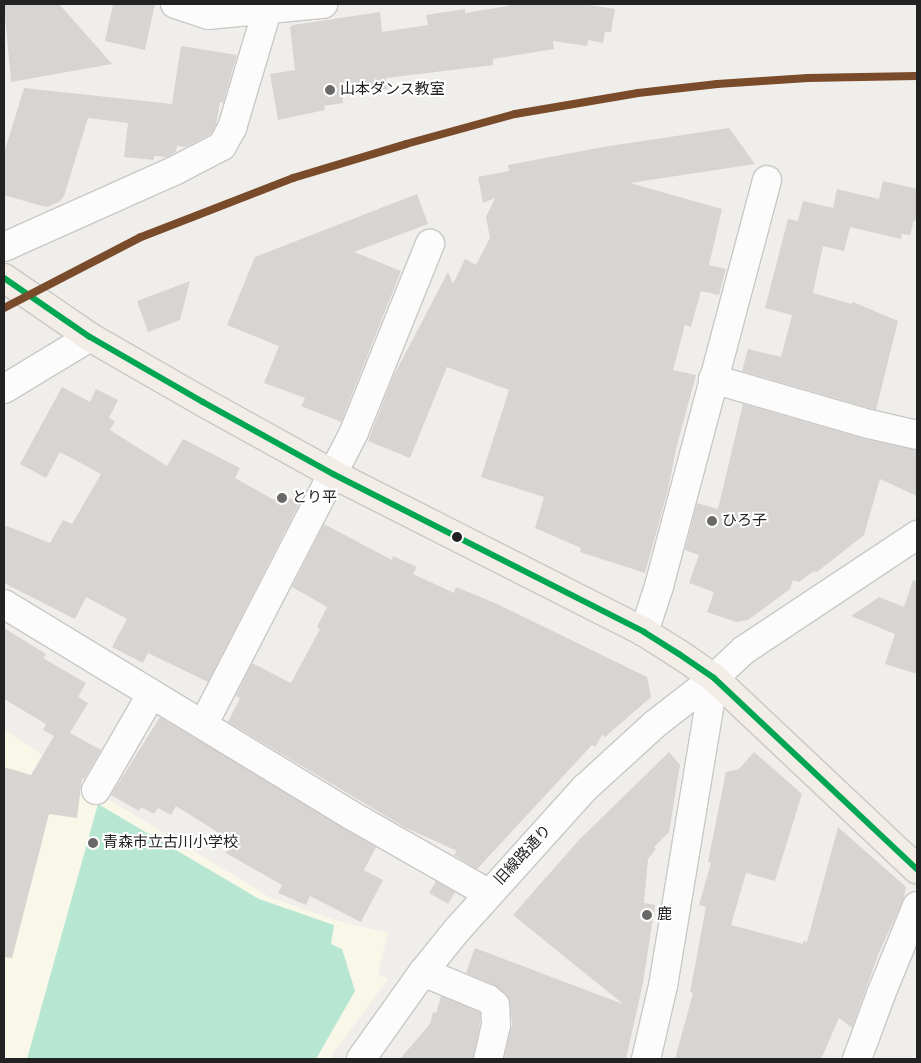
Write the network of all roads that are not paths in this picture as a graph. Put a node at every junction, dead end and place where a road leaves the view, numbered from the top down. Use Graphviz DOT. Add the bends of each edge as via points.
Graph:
graph roads {
  1 [pos="175,4"];
  2 [pos="322,4"];
  3 [pos="268,7"];
  4 [pos="767,180"];
  5 [pos="430,244"];
  6 [pos="4,247"];
  7 [pos="4,278"];
  8 [pos="90,337"];
  9 [pos="713,379"];
  10 [pos="4,389"];
  11 [pos="917,435"];
  12 [pos="333,474"];
  13 [pos="917,535"];
  14 [pos="4,604"];
  15 [pos="644,632"];
  16 [pos="714,678"];
  17 [pos="151,695"];
  18 [pos="204,723"];
  19 [pos="96,790"];
  20 [pos="917,869"];
  21 [pos="488,893"];
  22 [pos="917,906"];
  23 [pos="423,972"];
  24 [pos="361,1059"];
  25 [pos="488,1059"];
  26 [pos="646,1059"];
  27 [pos="857,1059"];
  1 -- 3 [label="street" via="208,15"];
  2 -- 3 [label="street"];
  3 -- 6 [label="street" via="232,128 222,146"];
  4 -- 9 [label="street"];
  5 -- 12 [label="street" via="354,432"];
  7 -- 8 [label="main road"];
  8 -- 10 [label="street"];
  8 -- 12 [label="main road"];
  9 -- 11 [label="street"];
  9 -- 15 [label="street" via="662,577"];
  12 -- 15 [label="main road"];
  12 -- 18 [label="street"];
  13 -- 16 [label="street, 旧線路通り" via="744,650"];
  14 -- 17 [label="street"];
  15 -- 16 [label="main road"];
  16 -- 20 [label="main road"];
  16 -- 21 [label="street, 旧線路通り" via="655,724 585,788"];
  16 -- 26 [label="street" via="663,986"];
  17 -- 18 [label="street"];
  17 -- 19 [label="street"];
  18 -- 21 [label="street" via="351,814"];
  21 -- 23 [label="street, 旧線路通り"];
  22 -- 27 [label="street"];
  23 -- 24 [label="street, 旧線路通り"];
  23 -- 25 [label="street" via="488,999 494,1005 496,1025"];
}
